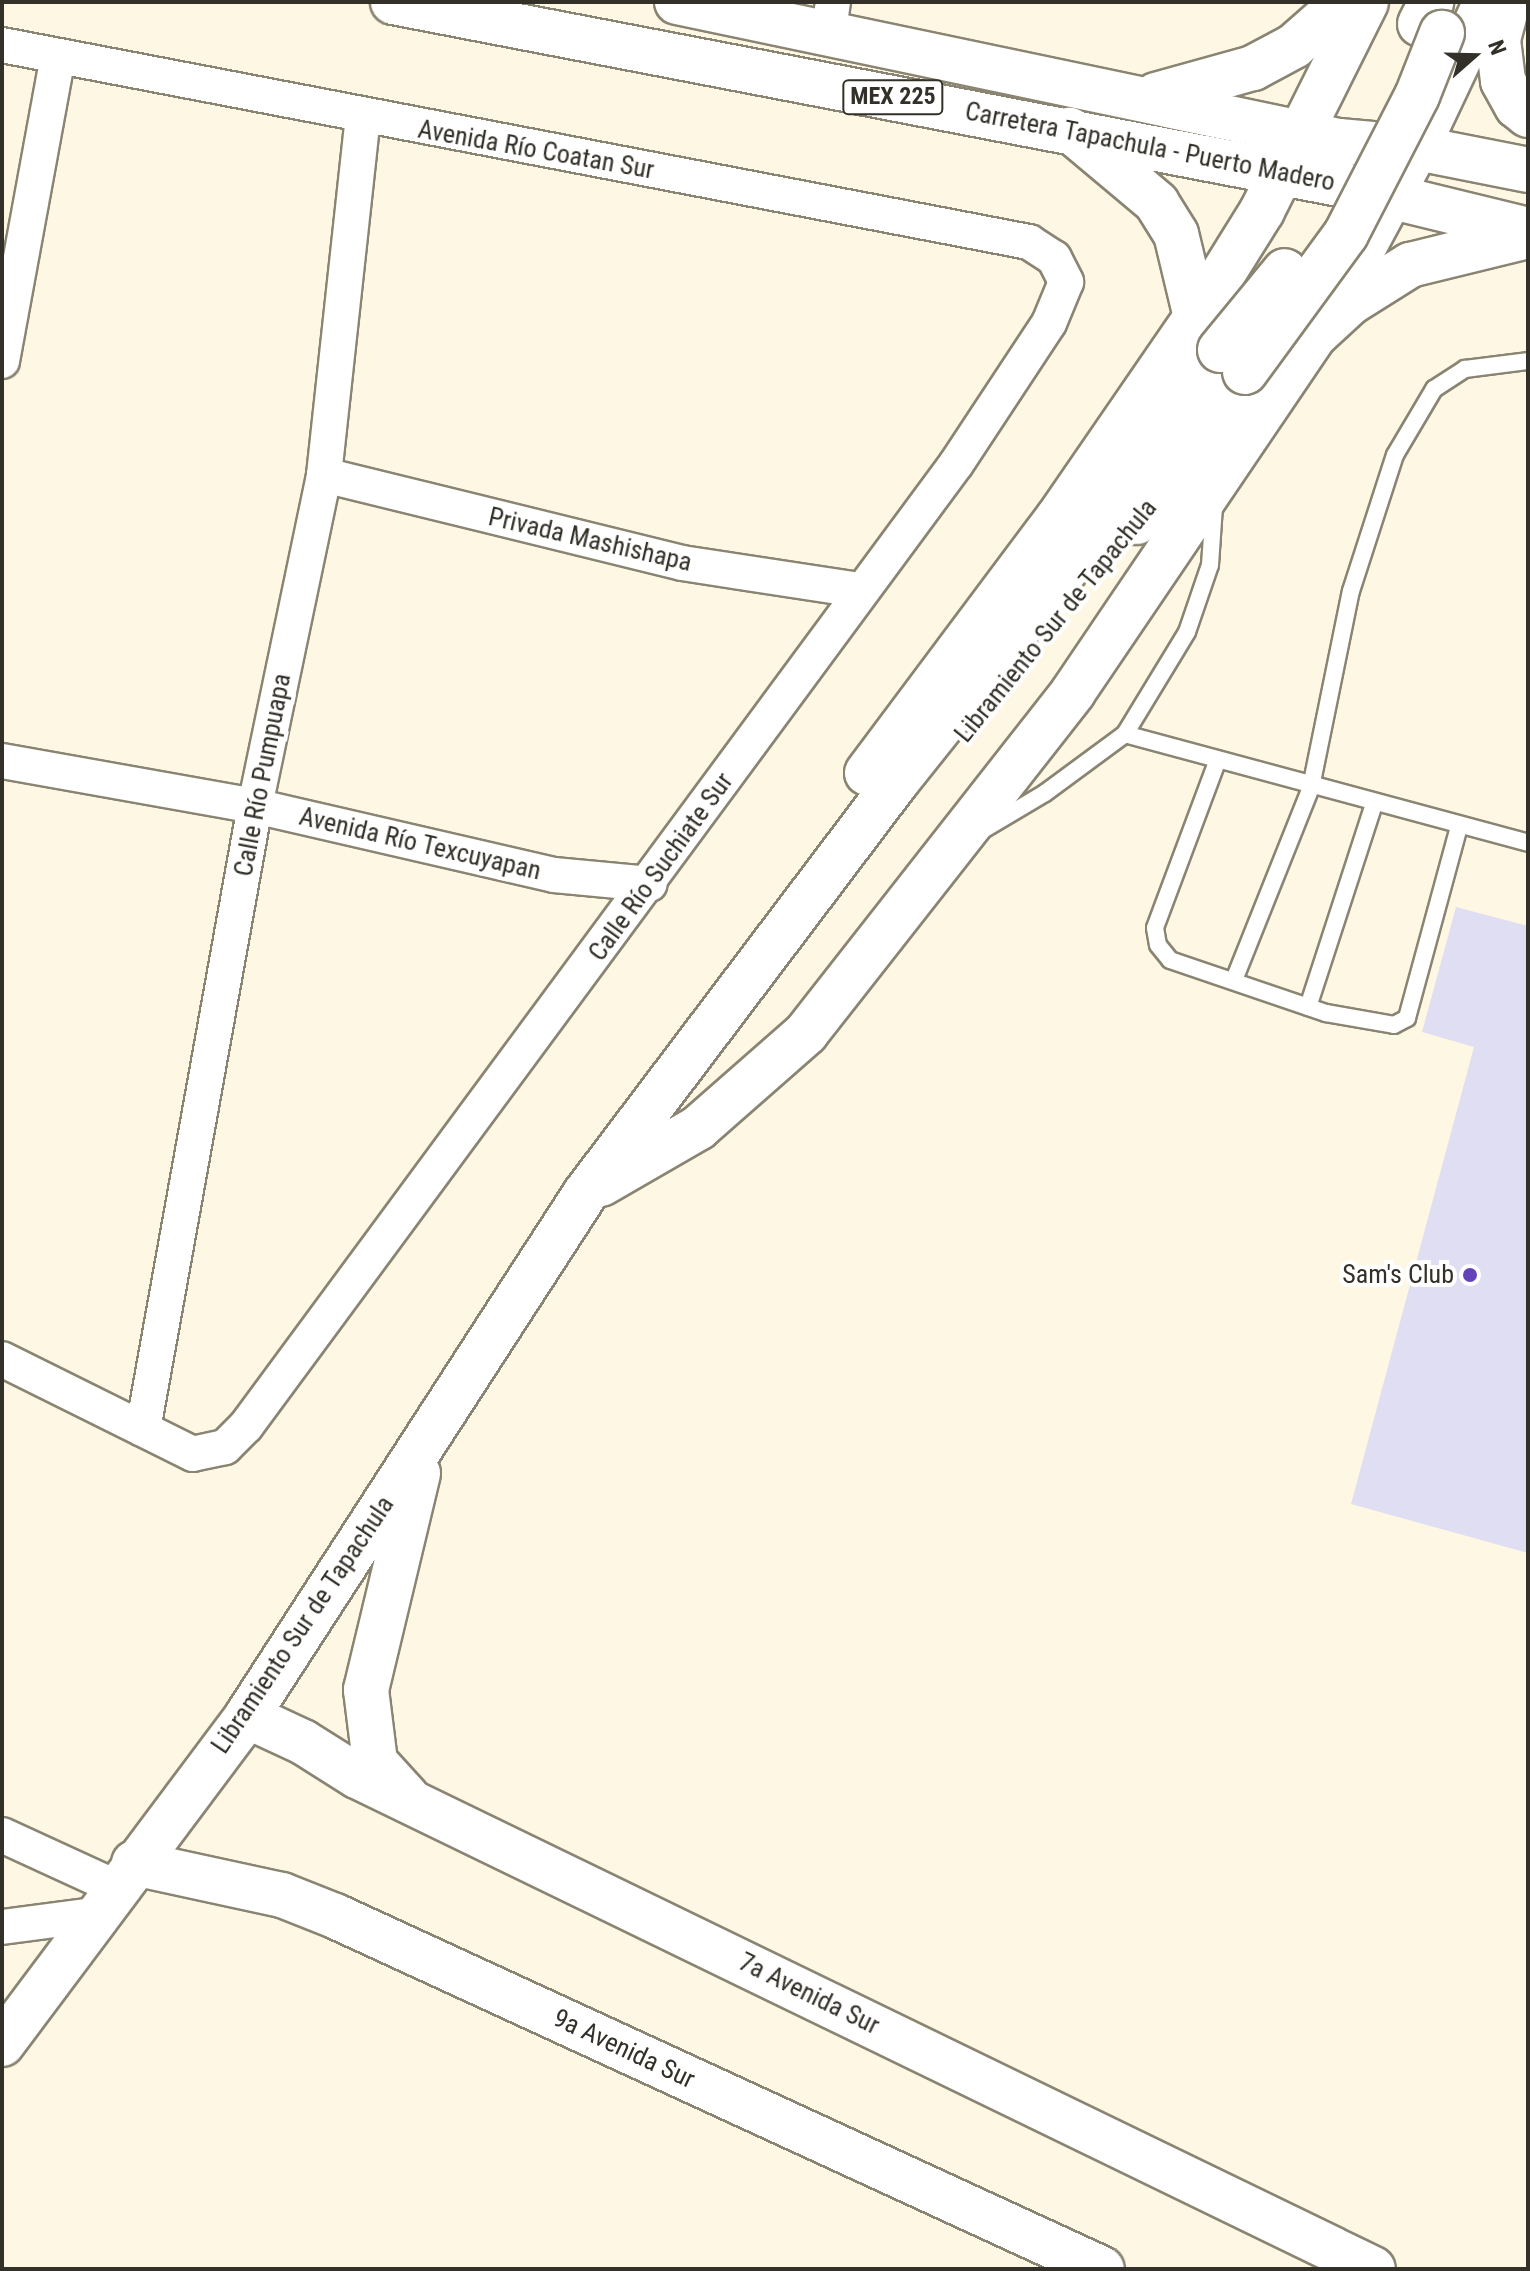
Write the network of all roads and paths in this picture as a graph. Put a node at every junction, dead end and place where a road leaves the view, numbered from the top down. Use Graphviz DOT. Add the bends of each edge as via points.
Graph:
graph roads {
  1 [pos="393,2"];
  2 [pos="677,2"];
  3 [pos="1344,2"];
  4 [pos="1366,2"];
  5 [pos="1486,2"];
  6 [pos="1508,2"];
  7 [pos="1438,15"];
  8 [pos="831,16"];
  9 [pos="2,45"];
  10 [pos="58,56"];
  11 [pos="1144,97"];
  12 [pos="1528,115"];
  13 [pos="363,118"];
  14 [pos="1320,122"];
  15 [pos="1070,130"];
  16 [pos="1417,148"];
  17 [pos="1528,170"];
  18 [pos="1281,175"];
  19 [pos="1344,185"];
  20 [pos="1381,218"];
  21 [pos="1528,233"];
  22 [pos="1062,269"];
  23 [pos="1315,335"];
  24 [pos="1220,347"];
  25 [pos="2,361"];
  26 [pos="1528,361"];
  27 [pos="324,475"];
  28 [pos="1214,490"];
  29 [pos="858,590"];
  30 [pos="1125,734"];
  31 [pos="2,761"];
  32 [pos="1217,762"];
  33 [pos="1311,787"];
  34 [pos="1374,804"];
  35 [pos="255,806"];
  36 [pos="1459,826"];
  37 [pos="1528,843"];
  38 [pos="950,848"];
  39 [pos="650,884"];
  40 [pos="1234,980"];
  41 [pos="1308,1007"];
  42 [pos="585,1194"];
  43 [pos="2,1359"];
  44 [pos="143,1429"];
  45 [pos="427,1438"];
  46 [pos="247,1716"];
  47 [pos="414,1804"];
  48 [pos="2,1835"];
  49 [pos="41,1855"];
  50 [pos="2,1858"];
  51 [pos="114,1888"];
  52 [pos="2,1927"];
  53 [pos="2,2044"];
  54 [pos="1101,2269"];
  55 [pos="1373,2269"];
  1 -- 15 [label="main road, Carretera Tapachula - Puerto Madero / MEX 225"];
  2 -- 8 [label="main road, Carretera Tapachula - Puerto Madero / MEX 225"];
  3 -- 11 [label="main road" via="1294,46 1253,68"];
  4 -- 14 [label="main road"];
  5 -- 16 [label="main road"];
  6 -- 12 [label="main road" via="1498,40 1503,81"];
  7 -- 24 [label="main road, Libramiento Sur de Tapachula, bridge" via="1405,122 1346,234"];
  8 -- 11 [label="main road, Carretera Tapachula - Puerto Madero / MEX 225"];
  9 -- 10 [label="street, Avenida Río Coatan Sur"];
  10 -- 13 [label="street, Avenida Río Coatan Sur"];
  10 -- 25 [label="street"];
  11 -- 14 [label="main road, Carretera Tapachula - Puerto Madero / MEX 225"];
  13 -- 22 [label="street, Avenida Río Coatan Sur" via="1029,242"];
  13 -- 27 [label="street, Calle Río Pumpuapa"];
  14 -- 16 [label="main road, Carretera Tapachula - Puerto Madero / MEX 225"];
  14 -- 18 [label="main road"];
  14 -- 19 [label="main road"];
  14 -- 20 [label="main road"];
  15 -- 18 [label="main road, Carretera Tapachula - Puerto Madero / MEX 225"];
  15 -- 24 [label="main road" via="1157,203 1176,234"];
  16 -- 17 [label="main road, Carretera Tapachula - Puerto Madero / MEX 225"];
  16 -- 20 [label="main road"];
  18 -- 19 [label="main road, Carretera Tapachula - Puerto Madero / MEX 225"];
  18 -- 24 [label="main road"];
  19 -- 20 [label="main road, Carretera Tapachula - Puerto Madero / MEX 225"];
  20 -- 21 [label="main road, Carretera Tapachula - Puerto Madero / MEX 225"];
  20 -- 23 [label="main road"];
  21 -- 23 [label="main road" via="1410,265 1351,302"];
  22 -- 29 [label="street, Calle Río Suchiate Sur" via="1062,299 1049,323 956,464"];
  23 -- 28 [label="main road"];
  24 -- 42 [label="main road" via="1058,518 716,981"];
  24 -- 42 [label="main road, Libramiento Sur de Tapachula" via="1098,576 938,767 768,987"];
  26 -- 33 [label="lane" via="1465,369 1434,389 1395,455 1351,591"];
  27 -- 29 [label="street, Privada Mashishapa" via="682,563"];
  27 -- 35 [label="street, Calle Río Pumpuapa"];
  28 -- 30 [label="lane" via="1210,565 1187,632"];
  28 -- 38 [label="main road" via="1073,692"];
  29 -- 39 [label="street, Calle Río Suchiate Sur"];
  30 -- 32 [label="lane"];
  30 -- 38 [label="lane" via="1045,793"];
  31 -- 35 [label="street, Avenida Río Texcuyapan"];
  32 -- 33 [label="lane"];
  32 -- 40 [label="lane" via="1155,928 1158,945 1170,960"];
  33 -- 34 [label="lane"];
  33 -- 40 [label="lane"];
  34 -- 36 [label="lane"];
  34 -- 41 [label="lane"];
  35 -- 39 [label="street, Avenida Río Texcuyapan" via="554,875"];
  35 -- 44 [label="street, Calle Río Pumpuapa"];
  36 -- 37 [label="lane"];
  36 -- 41 [label="lane" via="1407,1018 1394,1025"];
  38 -- 42 [label="main road" via="806,1033 698,1128"];
  39 -- 44 [label="street, Calle Río Suchiate Sur" via="246,1426 225,1447 193,1454"];
  40 -- 41 [label="lane"];
  42 -- 45 [label="main road, Libramiento Sur de Tapachula"];
  43 -- 44 [label="street"];
  45 -- 46 [label="main road, Libramiento Sur de Tapachula"];
  45 -- 47 [label="main road" via="366,1690 375,1762"];
  46 -- 47 [label="main road, 7a Avenida Sur"];
  46 -- 51 [label="main road, Libramiento Sur de Tapachula"];
  47 -- 55 [label="main road, 7a Avenida Sur"];
  48 -- 49 [label="street"];
  49 -- 50 [label="street"];
  49 -- 51 [label="street"];
  51 -- 52 [label="street"];
  51 -- 53 [label="main road, Libramiento Sur de Tapachula"];
  51 -- 54 [label="main road, 9a Avenida Sur" via="282,1895"];
}
